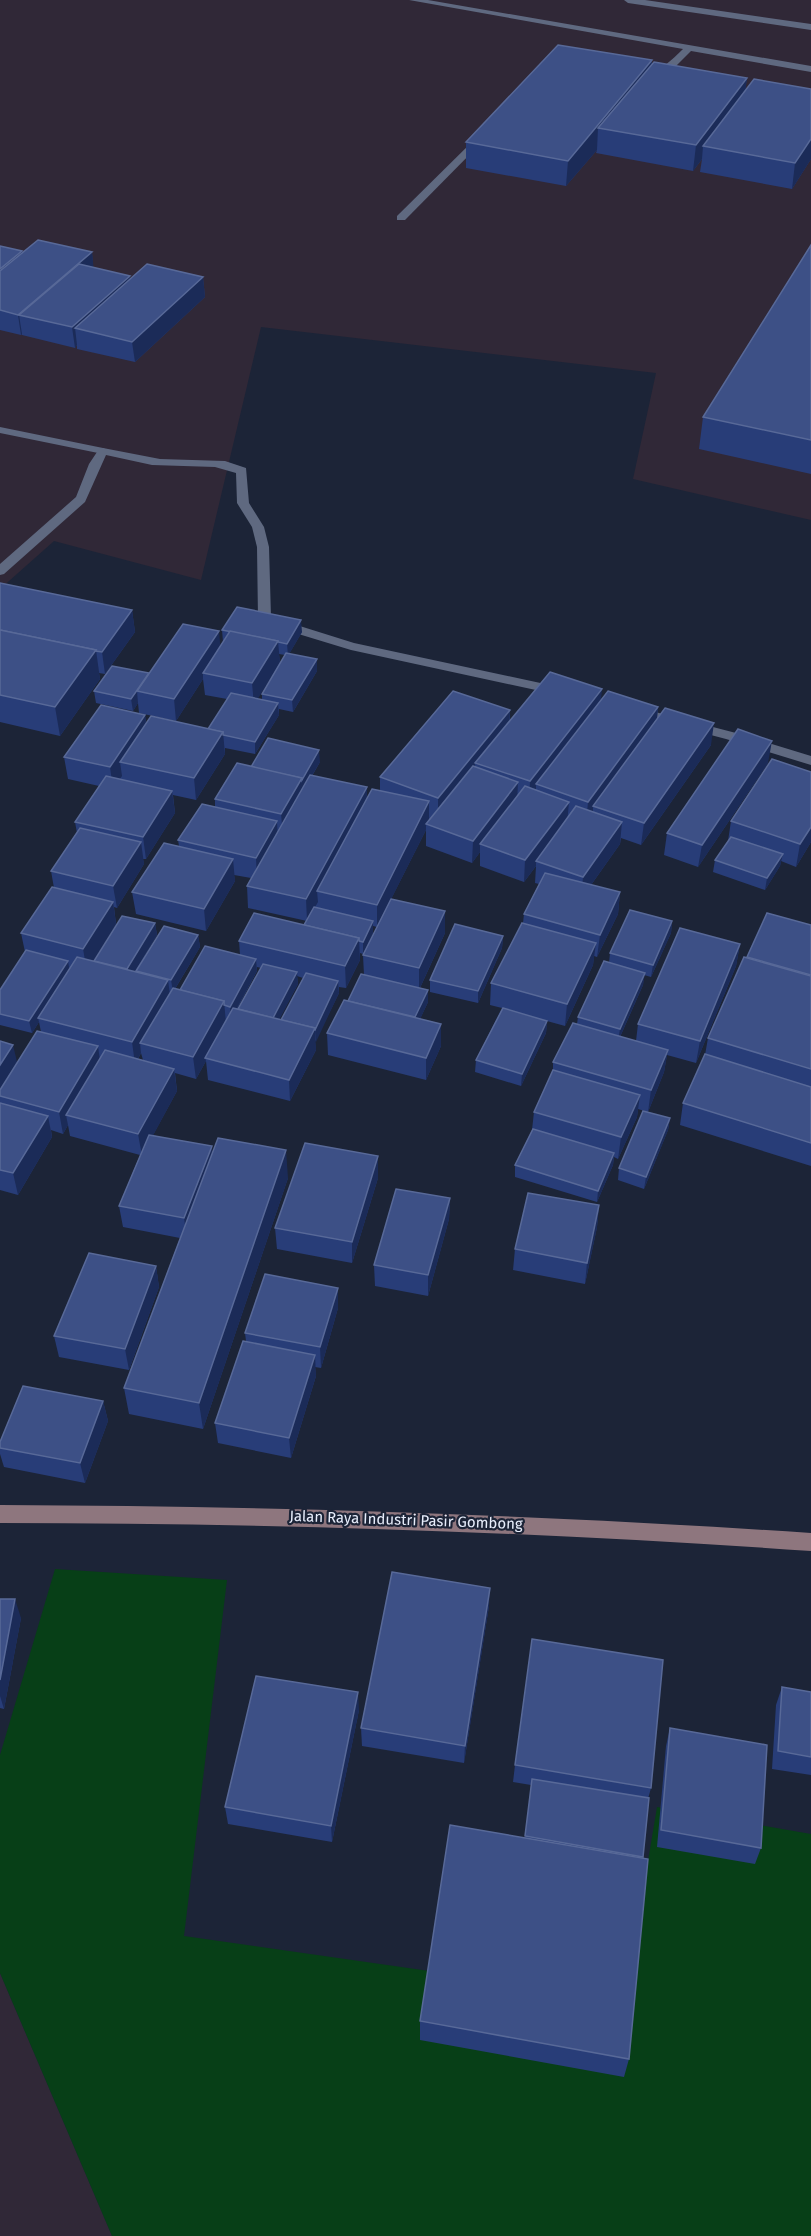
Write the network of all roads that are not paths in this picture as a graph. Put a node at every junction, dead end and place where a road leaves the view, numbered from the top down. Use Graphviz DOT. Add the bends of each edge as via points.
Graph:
graph roads {
  1 [pos="413,0"];
  2 [pos="628,0"];
  3 [pos="674,0"];
  4 [pos="665,5"];
  5 [pos="811,14"];
  6 [pos="807,26"];
  7 [pos="689,48"];
  8 [pos="811,69"];
  9 [pos="645,76"];
  10 [pos="492,127"];
  11 [pos="401,218"];
  12 [pos="0,430"];
  13 [pos="103,451"];
  14 [pos="0,571"];
  15 [pos="577,695"];
  16 [pos="621,707"];
  17 [pos="811,761"];
  18 [pos="0,1514"];
  19 [pos="811,1542"];
  1 -- 7 [label="street"];
  2 -- 4 [label="street"];
  3 -- 4 [label="street"];
  4 -- 6 [label="street"];
  5 -- 6 [label="street"];
  7 -- 8 [label="street"];
  7 -- 9 [label="street" via="664,73"];
  10 -- 11 [label="street"];
  12 -- 13 [label="street"];
  13 -- 14 [label="street" via="81,499"];
  13 -- 15 [label="street" via="166,463 219,464 242,471 241,494 261,539 264,619 351,646"];
  16 -- 17 [label="street"];
  18 -- 19 [label="main road, Jalan Raya Industri Pasir Gombong" via="184,1514 481,1522"];
}
